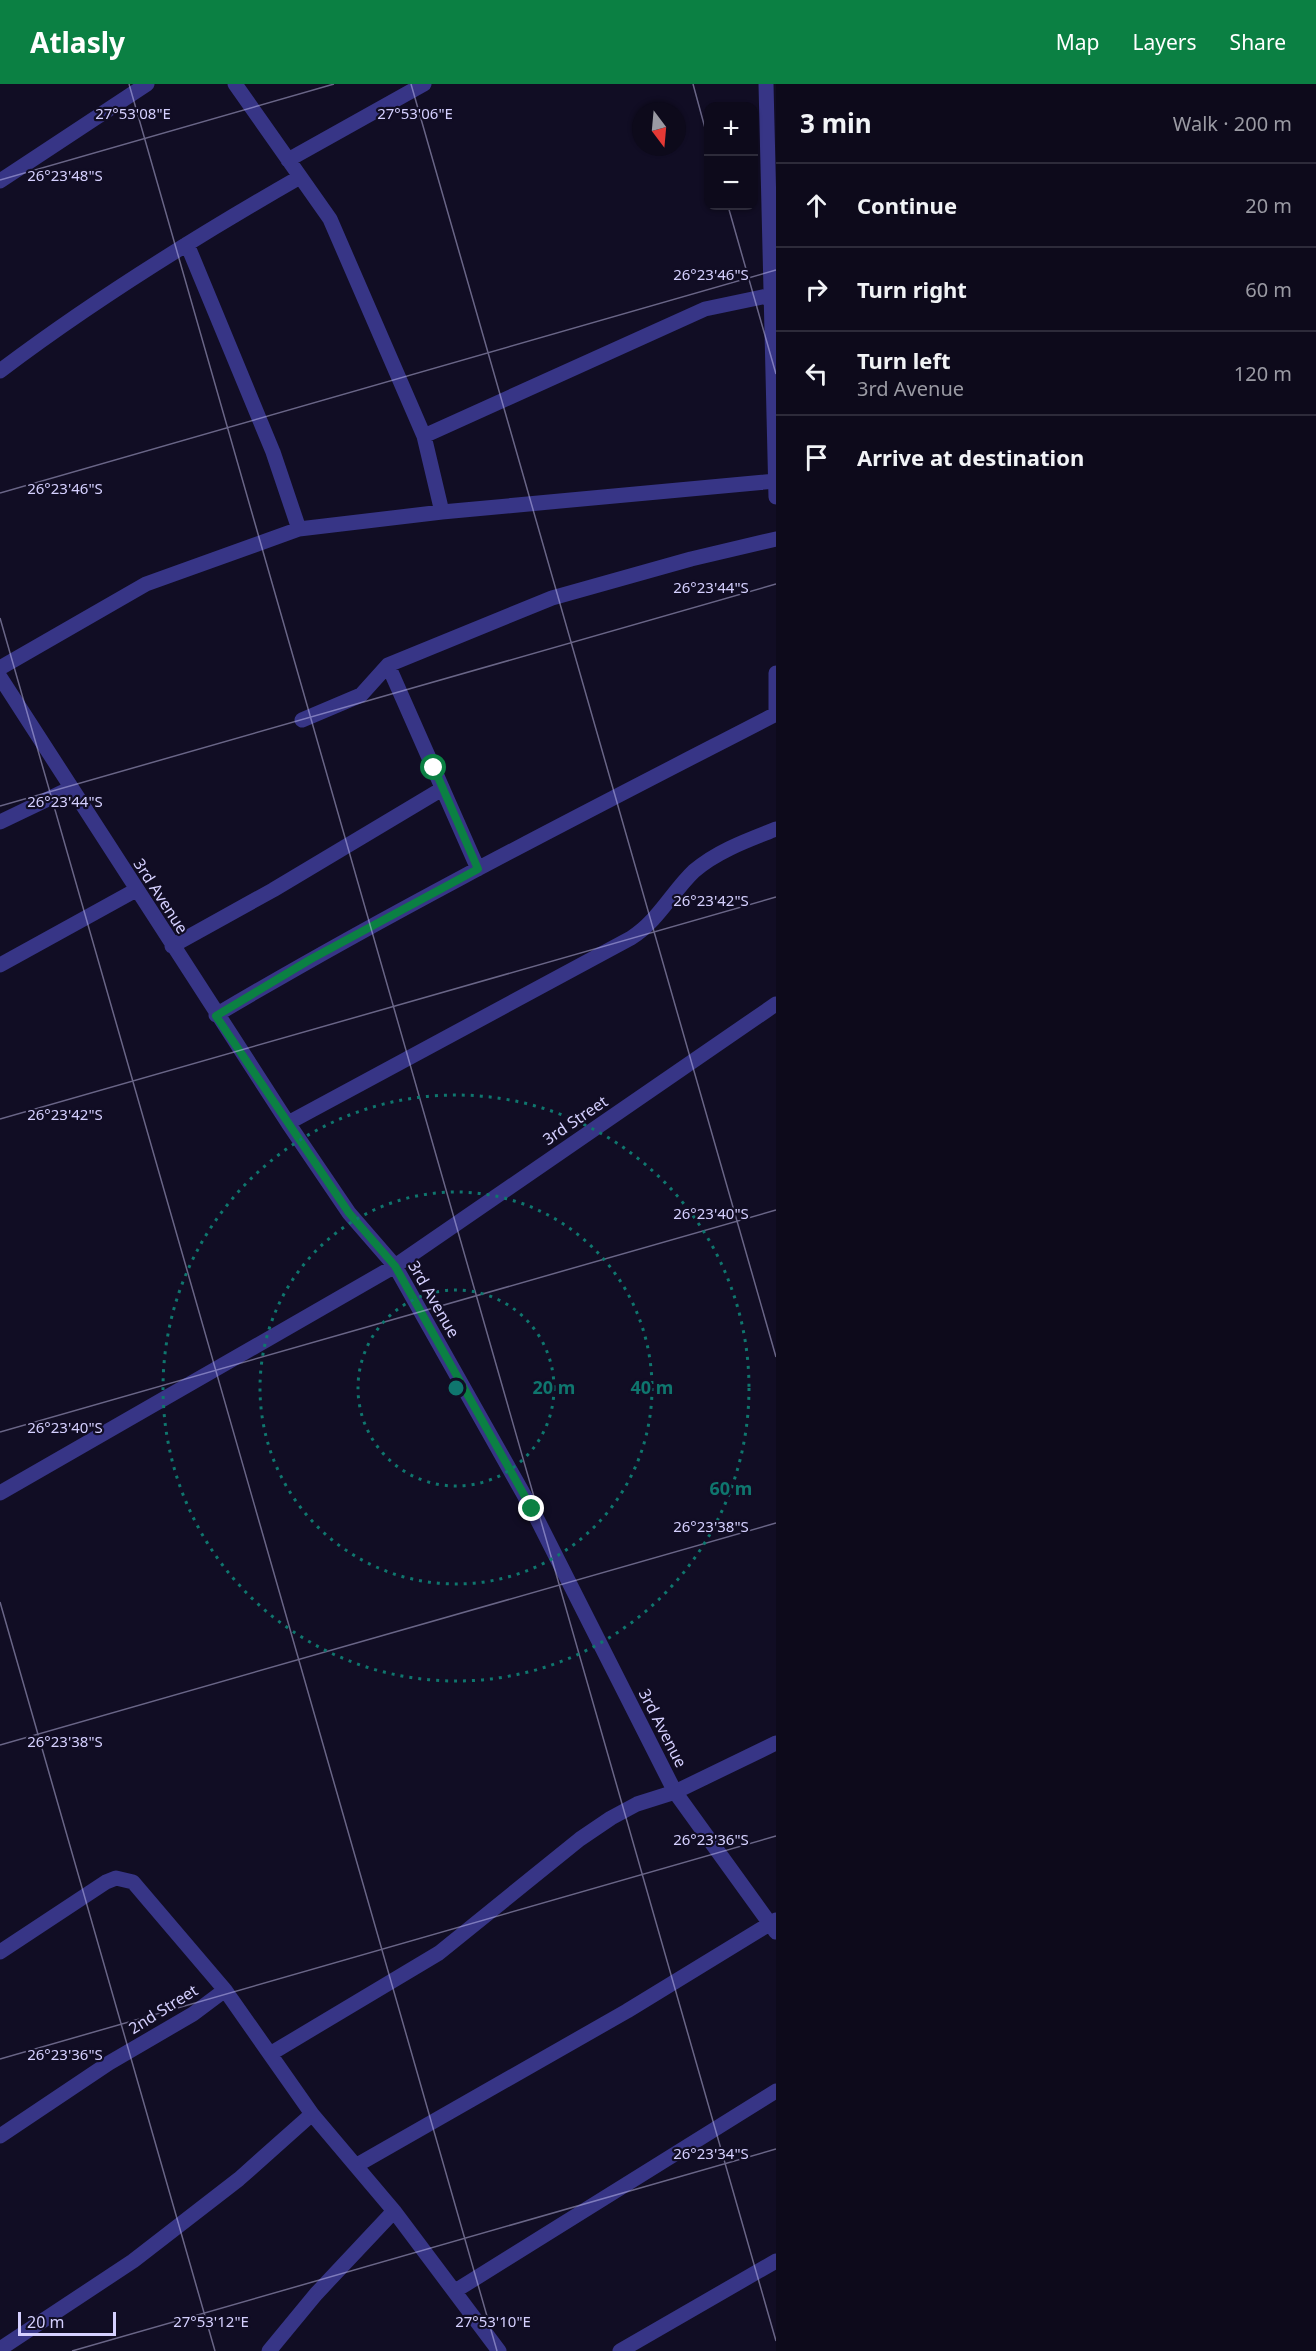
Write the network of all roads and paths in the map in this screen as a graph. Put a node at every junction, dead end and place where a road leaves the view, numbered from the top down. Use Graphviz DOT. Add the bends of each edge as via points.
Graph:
graph roads {
  1 [pos="147,84"];
  2 [pos="235,84"];
  3 [pos="424,84"];
  4 [pos="766,84"];
  5 [pos="288,160"];
  6 [pos="300,177"];
  7 [pos="0,181"];
  8 [pos="187,244"];
  9 [pos="772,295"];
  10 [pos="0,371"];
  11 [pos="424,436"];
  12 [pos="775,446"];
  13 [pos="775,481"];
  14 [pos="776,497"];
  15 [pos="442,512"];
  16 [pos="300,529"];
  17 [pos="776,539"];
  18 [pos="388,665"];
  19 [pos="0,668"];
  20 [pos="776,673"];
  21 [pos="0,677"];
  22 [pos="776,712"];
  23 [pos="302,720"];
  24 [pos="71,788"];
  25 [pos="442,789"];
  26 [pos="0,822"];
  27 [pos="776,829"];
  28 [pos="478,869"];
  29 [pos="136,890"];
  30 [pos="172,946"];
  31 [pos="0,965"];
  32 [pos="776,1004"];
  33 [pos="216,1016"];
  34 [pos="288,1123"];
  35 [pos="395,1266"];
  36 [pos="0,1493"];
  37 [pos="776,1743"];
  38 [pos="675,1792"];
  39 [pos="774,1925"];
  40 [pos="0,1952"];
  41 [pos="225,1990"];
  42 [pos="270,2054"];
  43 [pos="776,2091"];
  44 [pos="312,2114"];
  45 [pos="0,2136"];
  46 [pos="357,2165"];
  47 [pos="394,2211"];
  48 [pos="776,2261"];
  49 [pos="455,2290"];
  50 [pos="0,2349"];
  51 [pos="269,2351"];
  52 [pos="499,2351"];
  53 [pos="620,2351"];
  1 -- 7 [label="street"];
  2 -- 5 [label="street"];
  3 -- 5 [label="street"];
  4 -- 9 [label="street"];
  5 -- 6 [label="street"];
  6 -- 8 [label="street"];
  6 -- 11 [label="street" via="330,219"];
  8 -- 10 [label="street" via="51,332"];
  8 -- 16 [label="street" via="273,452"];
  9 -- 11 [label="street" via="705,309"];
  9 -- 12 [label="street"];
  11 -- 15 [label="street"];
  12 -- 13 [label="street"];
  13 -- 14 [label="street"];
  13 -- 15 [label="street"];
  15 -- 16 [label="street"];
  16 -- 19 [label="street" via="146,584"];
  17 -- 18 [label="street" via="552,598"];
  18 -- 23 [label="street" via="361,695"];
  18 -- 25 [label="street"];
  20 -- 22 [label="street"];
  21 -- 24 [label="street, 3rd Avenue"];
  22 -- 28 [label="street"];
  24 -- 26 [label="street"];
  24 -- 29 [label="street, 3rd Avenue"];
  25 -- 28 [label="street"];
  25 -- 30 [label="street"];
  27 -- 34 [label="street" via="730,848 696,869 644,930 631,938"];
  28 -- 33 [label="street" via="311,959"];
  29 -- 30 [label="street, 3rd Avenue"];
  29 -- 31 [label="street"];
  30 -- 33 [label="street, 3rd Avenue"];
  32 -- 35 [label="street, 3rd Street"];
  33 -- 34 [label="street, 3rd Avenue"];
  34 -- 35 [label="street, 3rd Avenue" via="349,1213"];
  35 -- 36 [label="street, 3rd Street"];
  35 -- 38 [label="street, 3rd Avenue" via="532,1509"];
  37 -- 38 [label="street"];
  38 -- 39 [label="street, 3rd Avenue"];
  38 -- 42 [label="street" via="637,1804 611,1818 439,1953"];
  39 -- 46 [label="street"];
  40 -- 41 [label="street" via="106,1882 125,1878 142,1891"];
  41 -- 42 [label="street"];
  41 -- 45 [label="street, 2nd Street"];
  42 -- 44 [label="street"];
  43 -- 49 [label="street"];
  44 -- 46 [label="street"];
  44 -- 50 [label="street" via="239,2179 133,2261"];
  46 -- 47 [label="street"];
  47 -- 49 [label="street"];
  47 -- 51 [label="street"];
  48 -- 53 [label="street"];
  49 -- 52 [label="street"];
}
